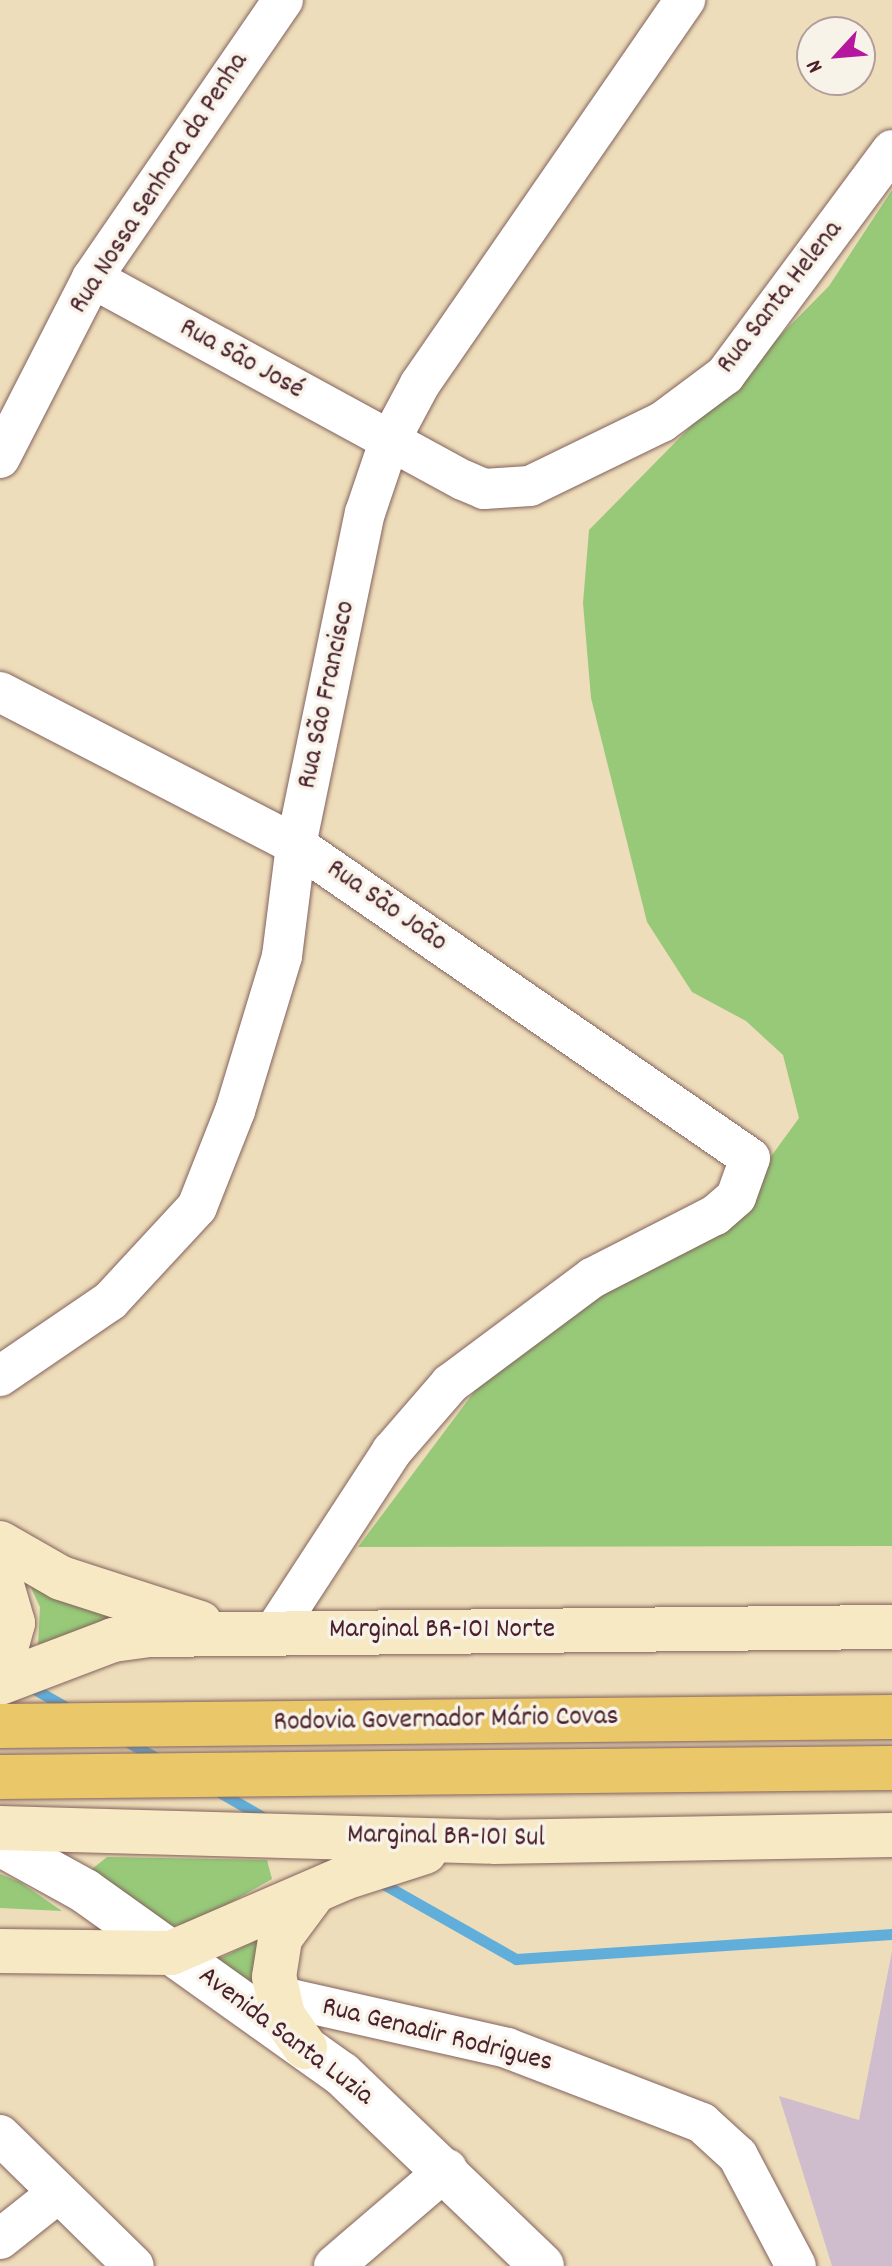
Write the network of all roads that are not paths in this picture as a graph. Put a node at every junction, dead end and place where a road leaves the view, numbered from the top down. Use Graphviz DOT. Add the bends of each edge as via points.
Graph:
graph roads {
  1 [pos="283,0"];
  2 [pos="685,0"];
  3 [pos="892,150"];
  4 [pos="92,278"];
  5 [pos="389,442"];
  6 [pos="0,458"];
  7 [pos="0,692"];
  8 [pos="296,845"];
  9 [pos="0,1376"];
  10 [pos="0,1543"];
  11 [pos="0,1578"];
  12 [pos="892,1627"];
  13 [pos="225,1632"];
  14 [pos="274,1632"];
  15 [pos="0,1671"];
  16 [pos="0,1683"];
  17 [pos="892,1717"];
  18 [pos="0,1726"];
  19 [pos="892,1768"];
  20 [pos="0,1777"];
  21 [pos="0,1828"];
  22 [pos="892,1835"];
  23 [pos="494,1842"];
  24 [pos="0,1844"];
  25 [pos="317,1891"];
  26 [pos="0,1951"];
  27 [pos="171,1953"];
  28 [pos="277,1996"];
  29 [pos="305,2047"];
  30 [pos="0,2135"];
  31 [pos="447,2169"];
  32 [pos="58,2193"];
  33 [pos="0,2239"];
  34 [pos="134,2266"];
  35 [pos="334,2266"];
  36 [pos="542,2266"];
  37 [pos="796,2266"];
  1 -- 4 [label="street, Rua Nossa Senhora da Penha"];
  2 -- 5 [label="street, Rua São Francisco" via="420,384"];
  3 -- 5 [label="street, Rua Santa Helena" via="745,356 662,422 530,486 506,489 484,489"];
  4 -- 5 [label="street, Rua São José"];
  4 -- 6 [label="street, Rua Nossa Senhora da Penha"];
  5 -- 8 [label="street, Rua São Francisco" via="365,513"];
  7 -- 8 [label="street, Rua São João"];
  8 -- 9 [label="street, Rua São Francisco" via="282,956 235,1111 197,1207 110,1301"];
  8 -- 14 [label="street, Rua São João" via="750,1158 736,1197 715,1215 592,1278 450,1384 392,1451"];
  10 -- 13 [label="main road" via="61,1578"];
  11 -- 15 [label="main road" via="13,1623"];
  12 -- 14 [label="main road, Marginal BR-101 Norte"];
  13 -- 14 [label="main road, Marginal BR-101 Norte"];
  13 -- 16 [label="main road, Marginal BR-101 Norte" via="113,1640"];
  17 -- 18 [label="highway, Rodovia Governador Mário Covas"];
  19 -- 20 [label="highway, Rodovia Governador Mário Covas"];
  21 -- 23 [label="main road, Marginal BR-101 Sul"];
  22 -- 23 [label="main road, Marginal BR-101 Sul"];
  23 -- 25 [label="main road" via="406,1855"];
  24 -- 27 [label="street, Avenida Santa Luzia" via="63,1877"];
  25 -- 27 [label="main road"];
  25 -- 28 [label="main road" via="280,1938"];
  26 -- 27 [label="main road"];
  27 -- 29 [label="street, Avenida Santa Luzia"];
  28 -- 29 [label="main road"];
  28 -- 37 [label="street, Rua Genadir Rodrigues" via="507,2048 688,2116 738,2156"];
  29 -- 31 [label="street, Avenida Santa Luzia"];
  30 -- 32 [label="street"];
  31 -- 35 [label="street"];
  31 -- 36 [label="street, Avenida Santa Luzia"];
  32 -- 33 [label="street"];
  32 -- 34 [label="street"];
}
